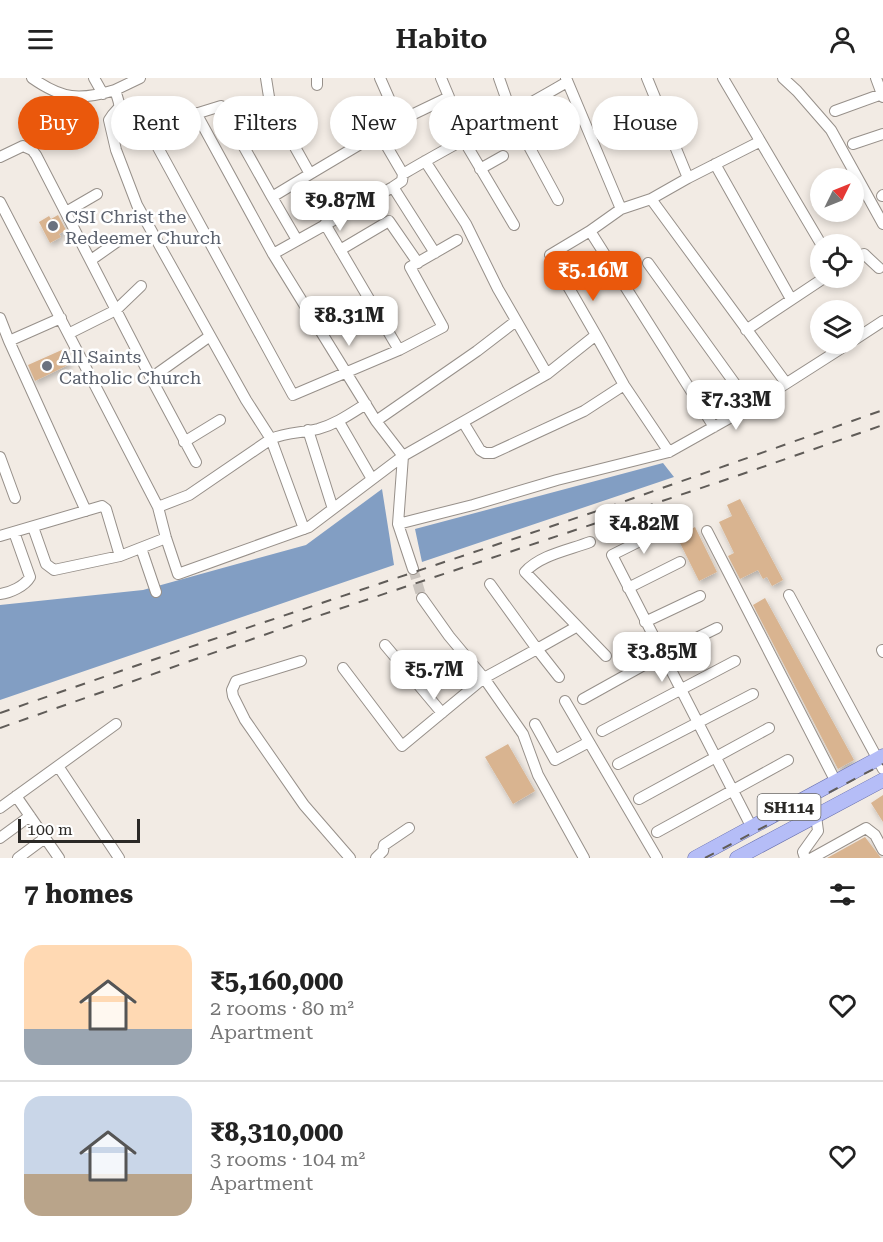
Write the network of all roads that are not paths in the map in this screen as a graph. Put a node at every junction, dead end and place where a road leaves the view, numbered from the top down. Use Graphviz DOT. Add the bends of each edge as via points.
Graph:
graph roads {
  1 [pos="32,78"];
  2 [pos="94,78"];
  3 [pos="140,78"];
  4 [pos="266,78"];
  5 [pos="380,78"];
  6 [pos="441,78"];
  7 [pos="499,78"];
  8 [pos="647,78"];
  9 [pos="723,78"];
  10 [pos="783,78"];
  11 [pos="876,78"];
  12 [pos="566,80"];
  13 [pos="115,90"];
  14 [pos="103,94"];
  15 [pos="882,95"];
  16 [pos="117,96"];
  17 [pos="388,96"];
  18 [pos="505,96"];
  19 [pos="541,96"];
  20 [pos="835,111"];
  21 [pos="201,112"];
  22 [pos="417,112"];
  23 [pos="201,122"];
  24 [pos="883,134"];
  25 [pos="759,142"];
  26 [pos="853,144"];
  27 [pos="117,150"];
  28 [pos="159,150"];
  29 [pos="349,150"];
  30 [pos="389,150"];
  31 [pos="444,150"];
  32 [pos="469,150"];
  33 [pos="531,150"];
  34 [pos="503,156"];
  35 [pos="0,157"];
  36 [pos="425,161"];
  37 [pos="715,164"];
  38 [pos="480,170"];
  39 [pos="310,174"];
  40 [pos="403,174"];
  41 [pos="688,178"];
  42 [pos="393,186"];
  43 [pos="97,194"];
  44 [pos="272,197"];
  45 [pos="651,199"];
  46 [pos="558,200"];
  47 [pos="0,201"];
  48 [pos="621,209"];
  49 [pos="66,212"];
  50 [pos="325,224"];
  51 [pos="883,224"];
  52 [pos="514,225"];
  53 [pos="590,231"];
  54 [pos="815,234"];
  55 [pos="297,240"];
  56 [pos="457,240"];
  57 [pos="118,241"];
  58 [pos="340,250"];
  59 [pos="435,253"];
  60 [pos="273,254"];
  61 [pos="864,254"];
  62 [pos="91,260"];
  63 [pos="418,263"];
  64 [pos="648,263"];
  65 [pos="879,268"];
  66 [pos="141,286"];
  67 [pos="810,287"];
  68 [pos="791,299"];
  69 [pos="116,310"];
  70 [pos="0,318"];
  71 [pos="61,318"];
  72 [pos="516,321"];
  73 [pos="883,321"];
  74 [pos="746,330"];
  75 [pos="70,333"];
  76 [pos="864,333"];
  77 [pos="596,335"];
  78 [pos="210,336"];
  79 [pos="9,341"];
  80 [pos="399,350"];
  81 [pos="832,354"];
  82 [pos="348,373"];
  83 [pos="547,374"];
  84 [pos="151,378"];
  85 [pos="786,383"];
  86 [pos="624,385"];
  87 [pos="366,404"];
  88 [pos="751,406"];
  89 [pos="220,420"];
  90 [pos="376,421"];
  91 [pos="339,422"];
  92 [pos="462,422"];
  93 [pos="714,427"];
  94 [pos="308,430"];
  95 [pos="271,439"];
  96 [pos="184,442"];
  97 [pos="669,452"];
  98 [pos="403,456"];
  99 [pos="0,457"];
  100 [pos="196,462"];
  101 [pos="372,479"];
  102 [pos="15,498"];
  103 [pos="159,507"];
  104 [pos="333,508"];
  105 [pos="86,510"];
  106 [pos="398,524"];
  107 [pos="33,527"];
  108 [pos="304,529"];
  109 [pos="664,529"];
  110 [pos="707,531"];
  111 [pos="14,532"];
  112 [pos="0,536"];
  113 [pos="166,538"];
  114 [pos="590,543"];
  115 [pos="141,548"];
  116 [pos="120,555"];
  117 [pos="680,562"];
  118 [pos="413,569"];
  119 [pos="490,584"];
  120 [pos="628,588"];
  121 [pos="156,592"];
  122 [pos="0,594"];
  123 [pos="789,595"];
  124 [pos="700,596"];
  125 [pos="422,598"];
  126 [pos="645,622"];
  127 [pos="576,627"];
  128 [pos="717,628"];
  129 [pos="385,645"];
  130 [pos="537,649"];
  131 [pos="662,655"];
  132 [pos="606,656"];
  133 [pos="735,661"];
  134 [pos="301,662"];
  135 [pos="343,668"];
  136 [pos="559,677"];
  137 [pos="484,678"];
  138 [pos="680,690"];
  139 [pos="753,694"];
  140 [pos="583,699"];
  141 [pos="565,701"];
  142 [pos="442,713"];
  143 [pos="697,722"];
  144 [pos="116,724"];
  145 [pos="535,724"];
  146 [pos="769,728"];
  147 [pos="602,731"];
  148 [pos="589,742"];
  149 [pos="715,757"];
  150 [pos="788,760"];
  151 [pos="881,761"];
  152 [pos="618,764"];
  153 [pos="58,766"];
  154 [pos="883,780"];
  155 [pos="836,782"];
  156 [pos="732,789"];
  157 [pos="16,796"];
  158 [pos="639,799"];
  159 [pos="0,808"];
  160 [pos="30,816"];
  161 [pos="816,816"];
  162 [pos="751,826"];
  163 [pos="409,828"];
  164 [pos="657,832"];
  165 [pos="738,834"];
  166 [pos="0,838"];
  167 [pos="45,838"];
  168 [pos="883,850"];
  169 [pos="746,856"];
  170 [pos="18,858"];
  171 [pos="59,858"];
  172 [pos="119,858"];
  173 [pos="350,858"];
  174 [pos="376,858"];
  175 [pos="584,858"];
  176 [pos="657,858"];
  177 [pos="695,858"];
  178 [pos="805,858"];
  179 [pos="812,858"];
  1 -- 14 [label="street" via="58,94"];
  2 -- 14 [label="street"];
  3 -- 13 [label="street"];
  4 -- 39 [label="street" via="272,106"];
  5 -- 17 [label="street"];
  6 -- 22 [label="street" via="449,97"];
  7 -- 18 [label="street"];
  8 -- 41 [label="street"];
  9 -- 25 [label="street"];
  10 -- 51 [label="street" via="831,130"];
  11 -- 15 [label="street"];
  12 -- 19 [label="street"];
  12 -- 48 [label="street"];
  13 -- 14 [label="street"];
  13 -- 16 [label="street"];
  15 -- 20 [label="street"];
  21 -- 44 [label="street" via="222,106"];
  23 -- 60 [label="street"];
  24 -- 26 [label="street"];
  25 -- 37 [label="street"];
  25 -- 54 [label="street"];
  27 -- 78 [label="street" via="151,232"];
  28 -- 82 [label="street" via="293,395"];
  29 -- 39 [label="street"];
  30 -- 40 [label="street"];
  31 -- 36 [label="street"];
  32 -- 38 [label="street"];
  33 -- 46 [label="street"];
  34 -- 38 [label="street"];
  35 -- 49 [label="street" via="18,147 32,150"];
  36 -- 40 [label="street"];
  36 -- 72 [label="street" via="470,231"];
  37 -- 41 [label="street"];
  37 -- 68 [label="street"];
  38 -- 52 [label="street"];
  39 -- 44 [label="street"];
  40 -- 42 [label="street" via="402,181"];
  41 -- 45 [label="street"];
  42 -- 50 [label="street"];
  42 -- 59 [label="street"];
  43 -- 49 [label="street"];
  44 -- 55 [label="street"];
  45 -- 48 [label="street"];
  45 -- 74 [label="street"];
  47 -- 71 [label="street"];
  48 -- 53 [label="street"];
  49 -- 62 [label="street"];
  50 -- 55 [label="street"];
  50 -- 58 [label="street"];
  53 -- 77 [label="street" via="550,255"];
  53 -- 93 [label="street"];
  55 -- 60 [label="street"];
  56 -- 59 [label="street"];
  57 -- 62 [label="street"];
  58 -- 63 [label="street" via="389,221"];
  58 -- 80 [label="street"];
  59 -- 63 [label="street"];
  60 -- 82 [label="street"];
  61 -- 65 [label="street"];
  62 -- 69 [label="street"];
  63 -- 80 [label="street" via="410,267 443,327"];
  64 -- 88 [label="street"];
  66 -- 69 [label="street"];
  67 -- 68 [label="street"];
  68 -- 74 [label="street"];
  69 -- 75 [label="street"];
  69 -- 84 [label="street"];
  70 -- 79 [label="street"];
  71 -- 75 [label="street"];
  71 -- 79 [label="street"];
  72 -- 83 [label="street"];
  72 -- 90 [label="street"];
  73 -- 76 [label="street"];
  74 -- 85 [label="street"];
  75 -- 103 [label="street"];
  77 -- 83 [label="street"];
  77 -- 86 [label="street"];
  78 -- 84 [label="street"];
  78 -- 95 [label="street"];
  79 -- 105 [label="street"];
  80 -- 82 [label="street"];
  81 -- 85 [label="street"];
  82 -- 87 [label="street"];
  83 -- 92 [label="street"];
  84 -- 96 [label="street"];
  85 -- 88 [label="street"];
  86 -- 92 [label="street" via="584,411 493,453 480,450"];
  86 -- 97 [label="street"];
  87 -- 90 [label="street"];
  87 -- 91 [label="street"];
  88 -- 93 [label="street"];
  89 -- 96 [label="street"];
  90 -- 98 [label="street"];
  91 -- 94 [label="street"];
  91 -- 101 [label="street"];
  92 -- 98 [label="street"];
  93 -- 97 [label="street"];
  94 -- 95 [label="street"];
  94 -- 104 [label="street"];
  95 -- 103 [label="street" via="189,495"];
  95 -- 108 [label="street"];
  96 -- 100 [label="street"];
  97 -- 106 [label="street"];
  98 -- 101 [label="street"];
  98 -- 106 [label="street"];
  99 -- 102 [label="street"];
  101 -- 104 [label="street"];
  103 -- 113 [label="street"];
  104 -- 108 [label="street"];
  105 -- 107 [label="street"];
  105 -- 116 [label="street" via="105,507"];
  106 -- 118 [label="street"];
  107 -- 111 [label="street"];
  107 -- 116 [label="street" via="46,564 54,570"];
  108 -- 113 [label="street" via="178,574"];
  109 -- 120 [label="street" via="612,555"];
  110 -- 155 [label="street"];
  111 -- 112 [label="street"];
  111 -- 122 [label="street" via="30,577 25,584"];
  113 -- 115 [label="street"];
  114 -- 127 [label="street" via="544,559 525,572"];
  115 -- 116 [label="street"];
  115 -- 121 [label="street"];
  117 -- 120 [label="street"];
  119 -- 130 [label="street"];
  120 -- 126 [label="street"];
  123 -- 151 [label="street"];
  124 -- 126 [label="street"];
  125 -- 137 [label="street"];
  126 -- 131 [label="street"];
  127 -- 130 [label="street"];
  127 -- 132 [label="street"];
  128 -- 131 [label="street"];
  129 -- 142 [label="street"];
  130 -- 136 [label="street"];
  130 -- 137 [label="street"];
  131 -- 138 [label="street"];
  131 -- 140 [label="street"];
  133 -- 138 [label="street"];
  134 -- 173 [label="street" via="236,681 232,696 304,805"];
  135 -- 142 [label="street" via="402,746"];
  137 -- 142 [label="street"];
  137 -- 175 [label="street" via="523,734 538,774"];
  138 -- 143 [label="street"];
  138 -- 147 [label="street"];
  139 -- 143 [label="street"];
  141 -- 148 [label="street"];
  143 -- 149 [label="street"];
  143 -- 152 [label="street"];
  144 -- 153 [label="street"];
  145 -- 148 [label="street" via="555,760"];
  146 -- 149 [label="street"];
  148 -- 176 [label="street"];
  149 -- 156 [label="street"];
  149 -- 158 [label="street"];
  150 -- 156 [label="street"];
  151 -- 155 [label="main road, SH114"];
  153 -- 157 [label="street"];
  153 -- 172 [label="street"];
  154 -- 161 [label="main road, SH114"];
  155 -- 162 [label="main road, SH114"];
  156 -- 162 [label="street"];
  156 -- 164 [label="street"];
  157 -- 159 [label="street"];
  157 -- 160 [label="street"];
  160 -- 166 [label="street"];
  160 -- 167 [label="street"];
  161 -- 169 [label="main road, SH114"];
  161 -- 178 [label="street" via="818,831 802,852"];
  162 -- 165 [label="main road, SH114"];
  163 -- 174 [label="street" via="384,845"];
  165 -- 169 [label="main road"];
  165 -- 177 [label="main road, SH114"];
  167 -- 170 [label="street"];
  167 -- 171 [label="street"];
  168 -- 179 [label="street" via="867,828"];
}
